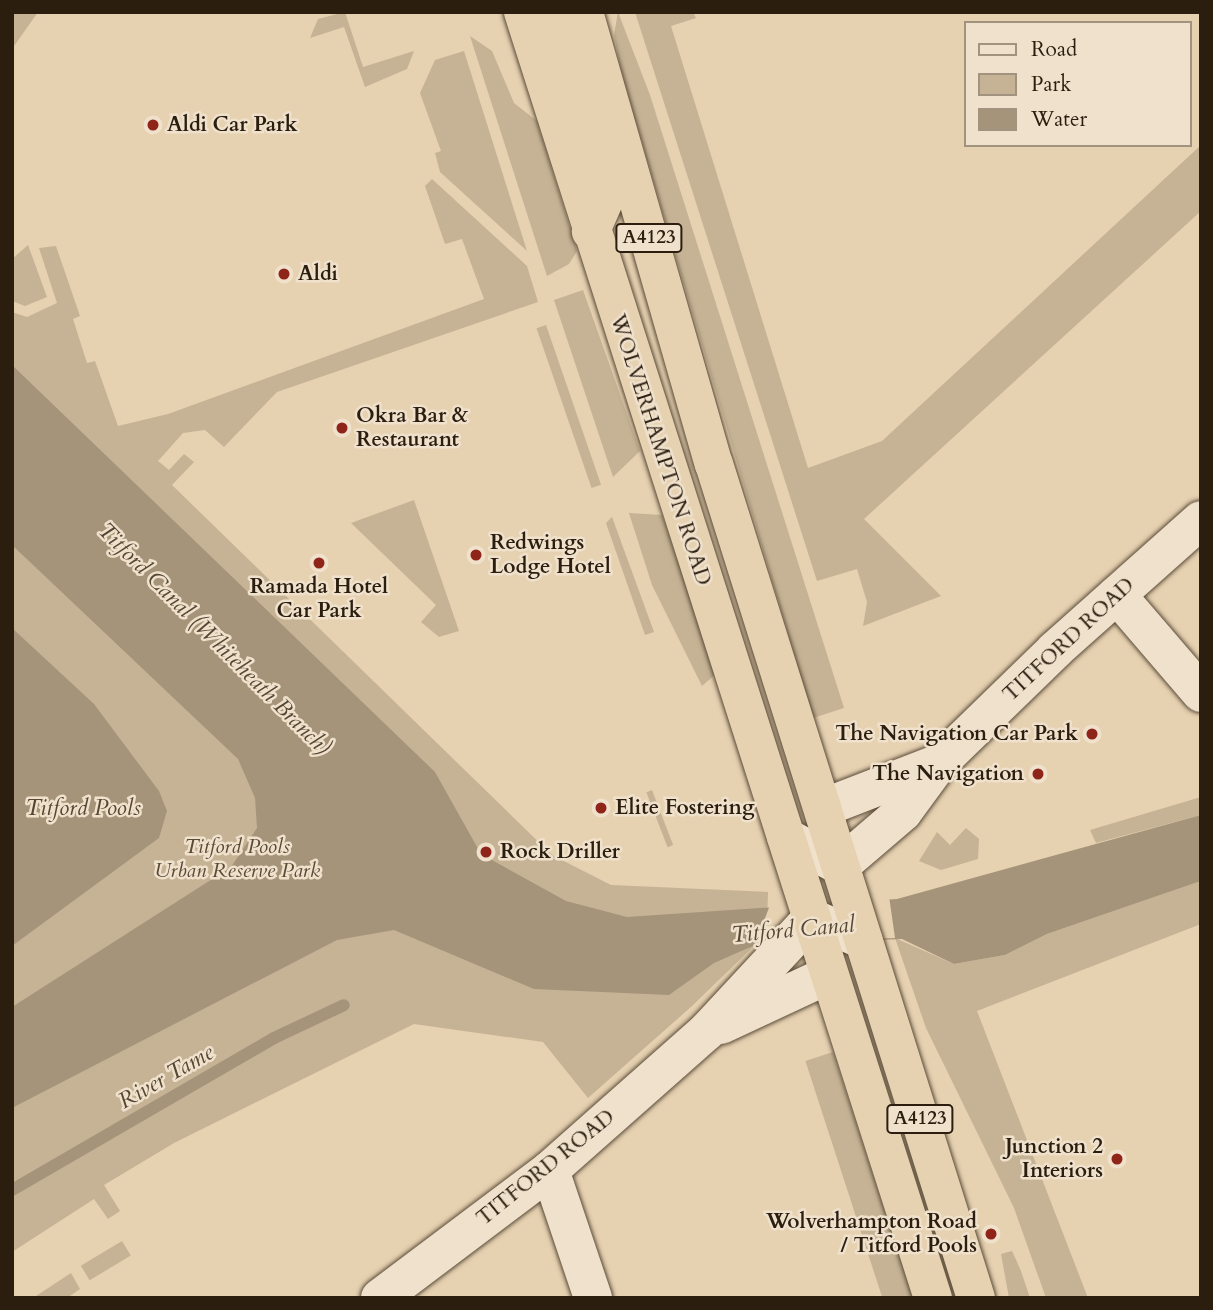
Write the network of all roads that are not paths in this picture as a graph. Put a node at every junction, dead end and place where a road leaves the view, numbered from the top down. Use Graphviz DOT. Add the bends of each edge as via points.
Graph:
graph roads {
  1 [pos="523,12"];
  2 [pos="556,12"];
  3 [pos="584,12"];
  4 [pos="591,231"];
  5 [pos="1201,520"];
  6 [pos="1117,595"];
  7 [pos="1201,693"];
  8 [pos="939,763"];
  9 [pos="823,808"];
  10 [pos="823,910"];
  11 [pos="706,1032"];
  12 [pos="550,1170"];
  13 [pos="380,1298"];
  14 [pos="593,1298"];
  15 [pos="933,1298"];
  16 [pos="976,1298"];
  1 -- 4 [label="highway, WOLVERHAMPTON ROAD / A4123"];
  2 -- 4 [label="highway" via="608,191"];
  3 -- 9 [label="highway, A4123" via="714,464"];
  4 -- 10 [label="highway, WOLVERHAMPTON ROAD / A4123"];
  5 -- 6 [label="street, TITFORD ROAD"];
  6 -- 7 [label="street"];
  6 -- 8 [label="street, TITFORD ROAD"];
  8 -- 9 [label="street, TITFORD ROAD"];
  8 -- 10 [label="street, TITFORD ROAD"];
  9 -- 10 [label="highway" via="803,822"];
  10 -- 11 [label="street, TITFORD ROAD"];
  10 -- 11 [label="street, TITFORD ROAD"];
  10 -- 15 [label="highway, WOLVERHAMPTON ROAD / A4123"];
  10 -- 16 [label="highway, WOLVERHAMPTON ROAD / A4123"];
  11 -- 12 [label="street, TITFORD ROAD"];
  12 -- 13 [label="street, TITFORD ROAD"];
  12 -- 14 [label="street"];
}
